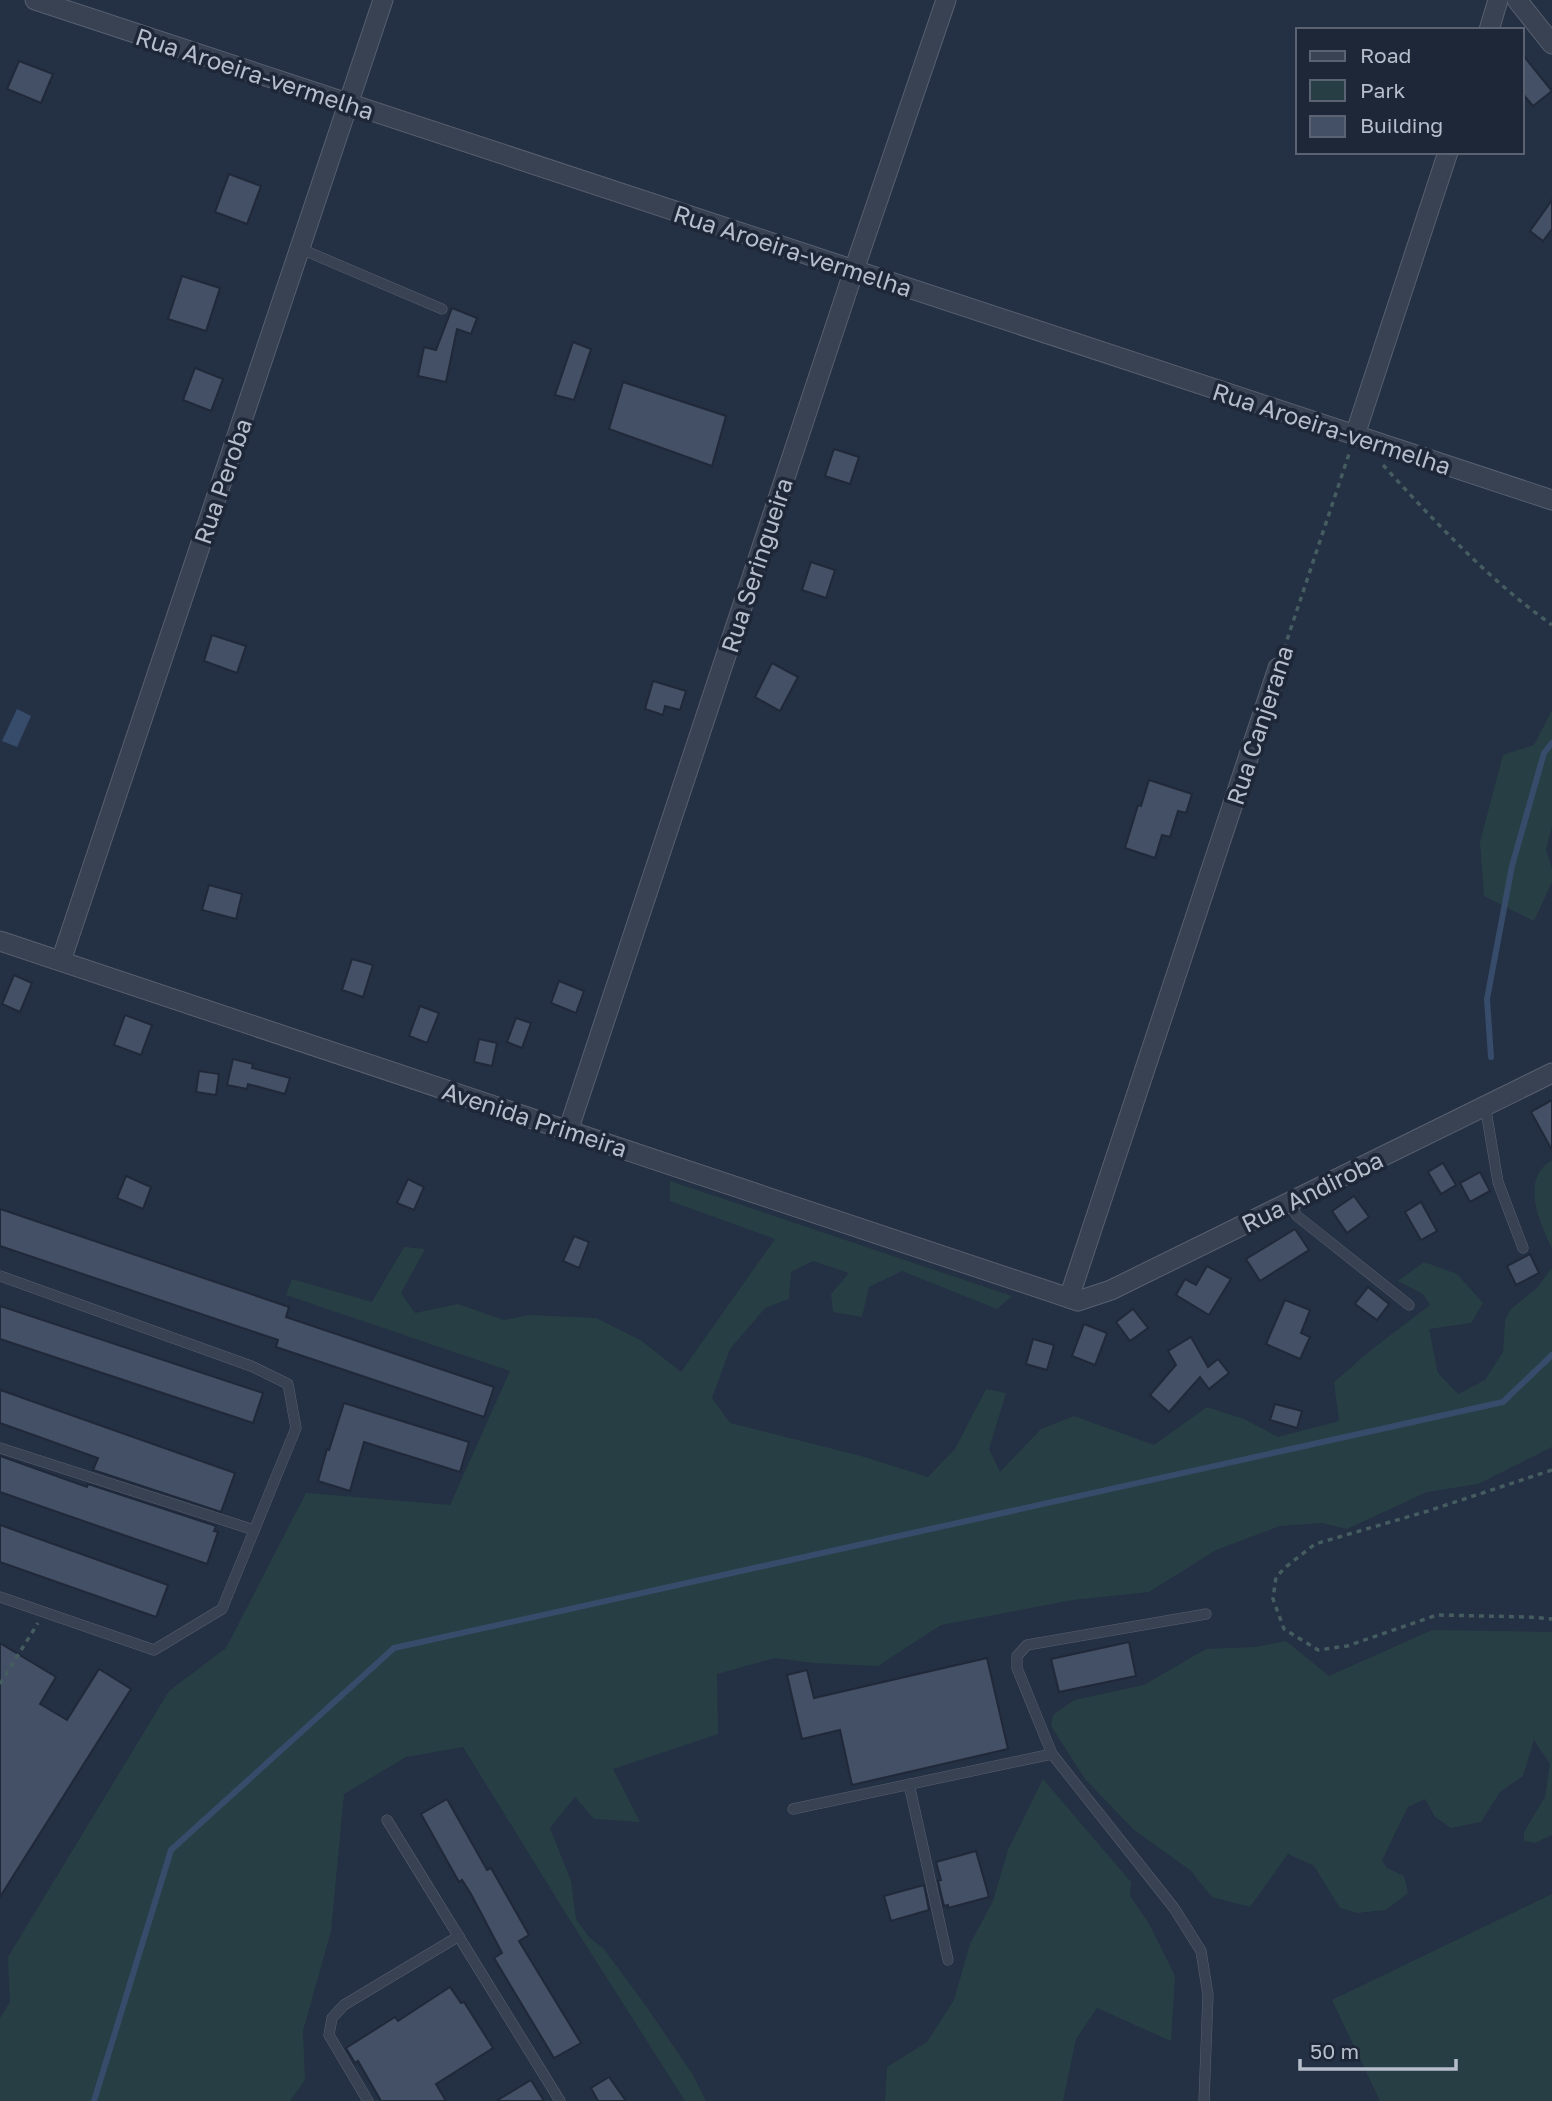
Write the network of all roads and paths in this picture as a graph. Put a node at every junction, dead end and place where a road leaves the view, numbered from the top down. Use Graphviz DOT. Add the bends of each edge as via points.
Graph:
graph roads {
  1 [pos="35,0"];
  2 [pos="383,0"];
  3 [pos="946,0"];
  4 [pos="1499,0"];
  5 [pos="1517,0"];
  6 [pos="1490,28"];
  7 [pos="1552,44"];
  8 [pos="349,104"];
  9 [pos="1447,154"];
  10 [pos="300,249"];
  11 [pos="853,270"];
  12 [pos="442,309"];
  13 [pos="1355,435"];
  14 [pos="1382,464"];
  15 [pos="1552,500"];
  16 [pos="1552,625"];
  17 [pos="1278,668"];
  18 [pos="0,941"];
  19 [pos="61,961"];
  20 [pos="1552,1073"];
  21 [pos="1485,1105"];
  22 [pos="568,1130"];
  23 [pos="1289,1202"];
  24 [pos="1523,1248"];
  25 [pos="0,1276"];
  26 [pos="1069,1298"];
  27 [pos="1409,1305"];
  28 [pos="0,1448"];
  29 [pos="1552,1470"];
  30 [pos="254,1531"];
  31 [pos="0,1597"];
  32 [pos="45,1613"];
  33 [pos="1206,1614"];
  34 [pos="1552,1619"];
  35 [pos="0,1684"];
  36 [pos="1052,1754"];
  37 [pos="909,1784"];
  38 [pos="793,1809"];
  39 [pos="387,1820"];
  40 [pos="459,1936"];
  41 [pos="948,1960"];
  42 [pos="369,2101"];
  43 [pos="560,2101"];
  44 [pos="1204,2101"];
  1 -- 8 [label="street, Rua Aroeira-vermelha"];
  2 -- 8 [label="street, Rua Peroba"];
  3 -- 11 [label="street, Rua Seringueira"];
  4 -- 6 [label="street"];
  5 -- 7 [label="street"];
  8 -- 10 [label="street, Rua Peroba"];
  8 -- 11 [label="street, Rua Aroeira-vermelha"];
  9 -- 13 [label="street"];
  10 -- 12 [label="lane"];
  10 -- 19 [label="street, Rua Peroba"];
  11 -- 13 [label="street, Rua Aroeira-vermelha"];
  11 -- 22 [label="street, Rua Seringueira"];
  13 -- 15 [label="street, Rua Aroeira-vermelha"];
  13 -- 17 [label="path, Rua Canjerana"];
  14 -- 16 [label="path" via="1435,522 1509,592"];
  17 -- 26 [label="street, Rua Canjerana"];
  18 -- 19 [label="street, Avenida Primeira"];
  19 -- 22 [label="street, Avenida Primeira"];
  20 -- 21 [label="street, Rua Andiroba"];
  21 -- 23 [label="street, Rua Andiroba"];
  21 -- 24 [label="lane" via="1497,1182"];
  22 -- 26 [label="street, Avenida Primeira"];
  23 -- 26 [label="street, Rua Andiroba" via="1111,1290 1078,1301"];
  23 -- 27 [label="lane" via="1297,1216"];
  25 -- 30 [label="lane" via="251,1366 288,1384 296,1428"];
  28 -- 30 [label="lane"];
  29 -- 34 [label="path" via="1315,1544 1276,1577 1272,1599 1284,1629 1318,1650 1347,1646 1437,1615"];
  30 -- 32 [label="lane" via="222,1609 154,1650"];
  31 -- 32 [label="lane"];
  32 -- 35 [label="path"];
  33 -- 36 [label="lane" via="1027,1645 1017,1656 1017,1668"];
  36 -- 37 [label="lane"];
  36 -- 44 [label="lane" via="1174,1908 1201,1951 1208,1995"];
  37 -- 38 [label="lane"];
  37 -- 41 [label="lane"];
  39 -- 40 [label="lane"];
  40 -- 42 [label="lane" via="344,2005 332,2018 329,2035"];
  40 -- 43 [label="lane"];
}
